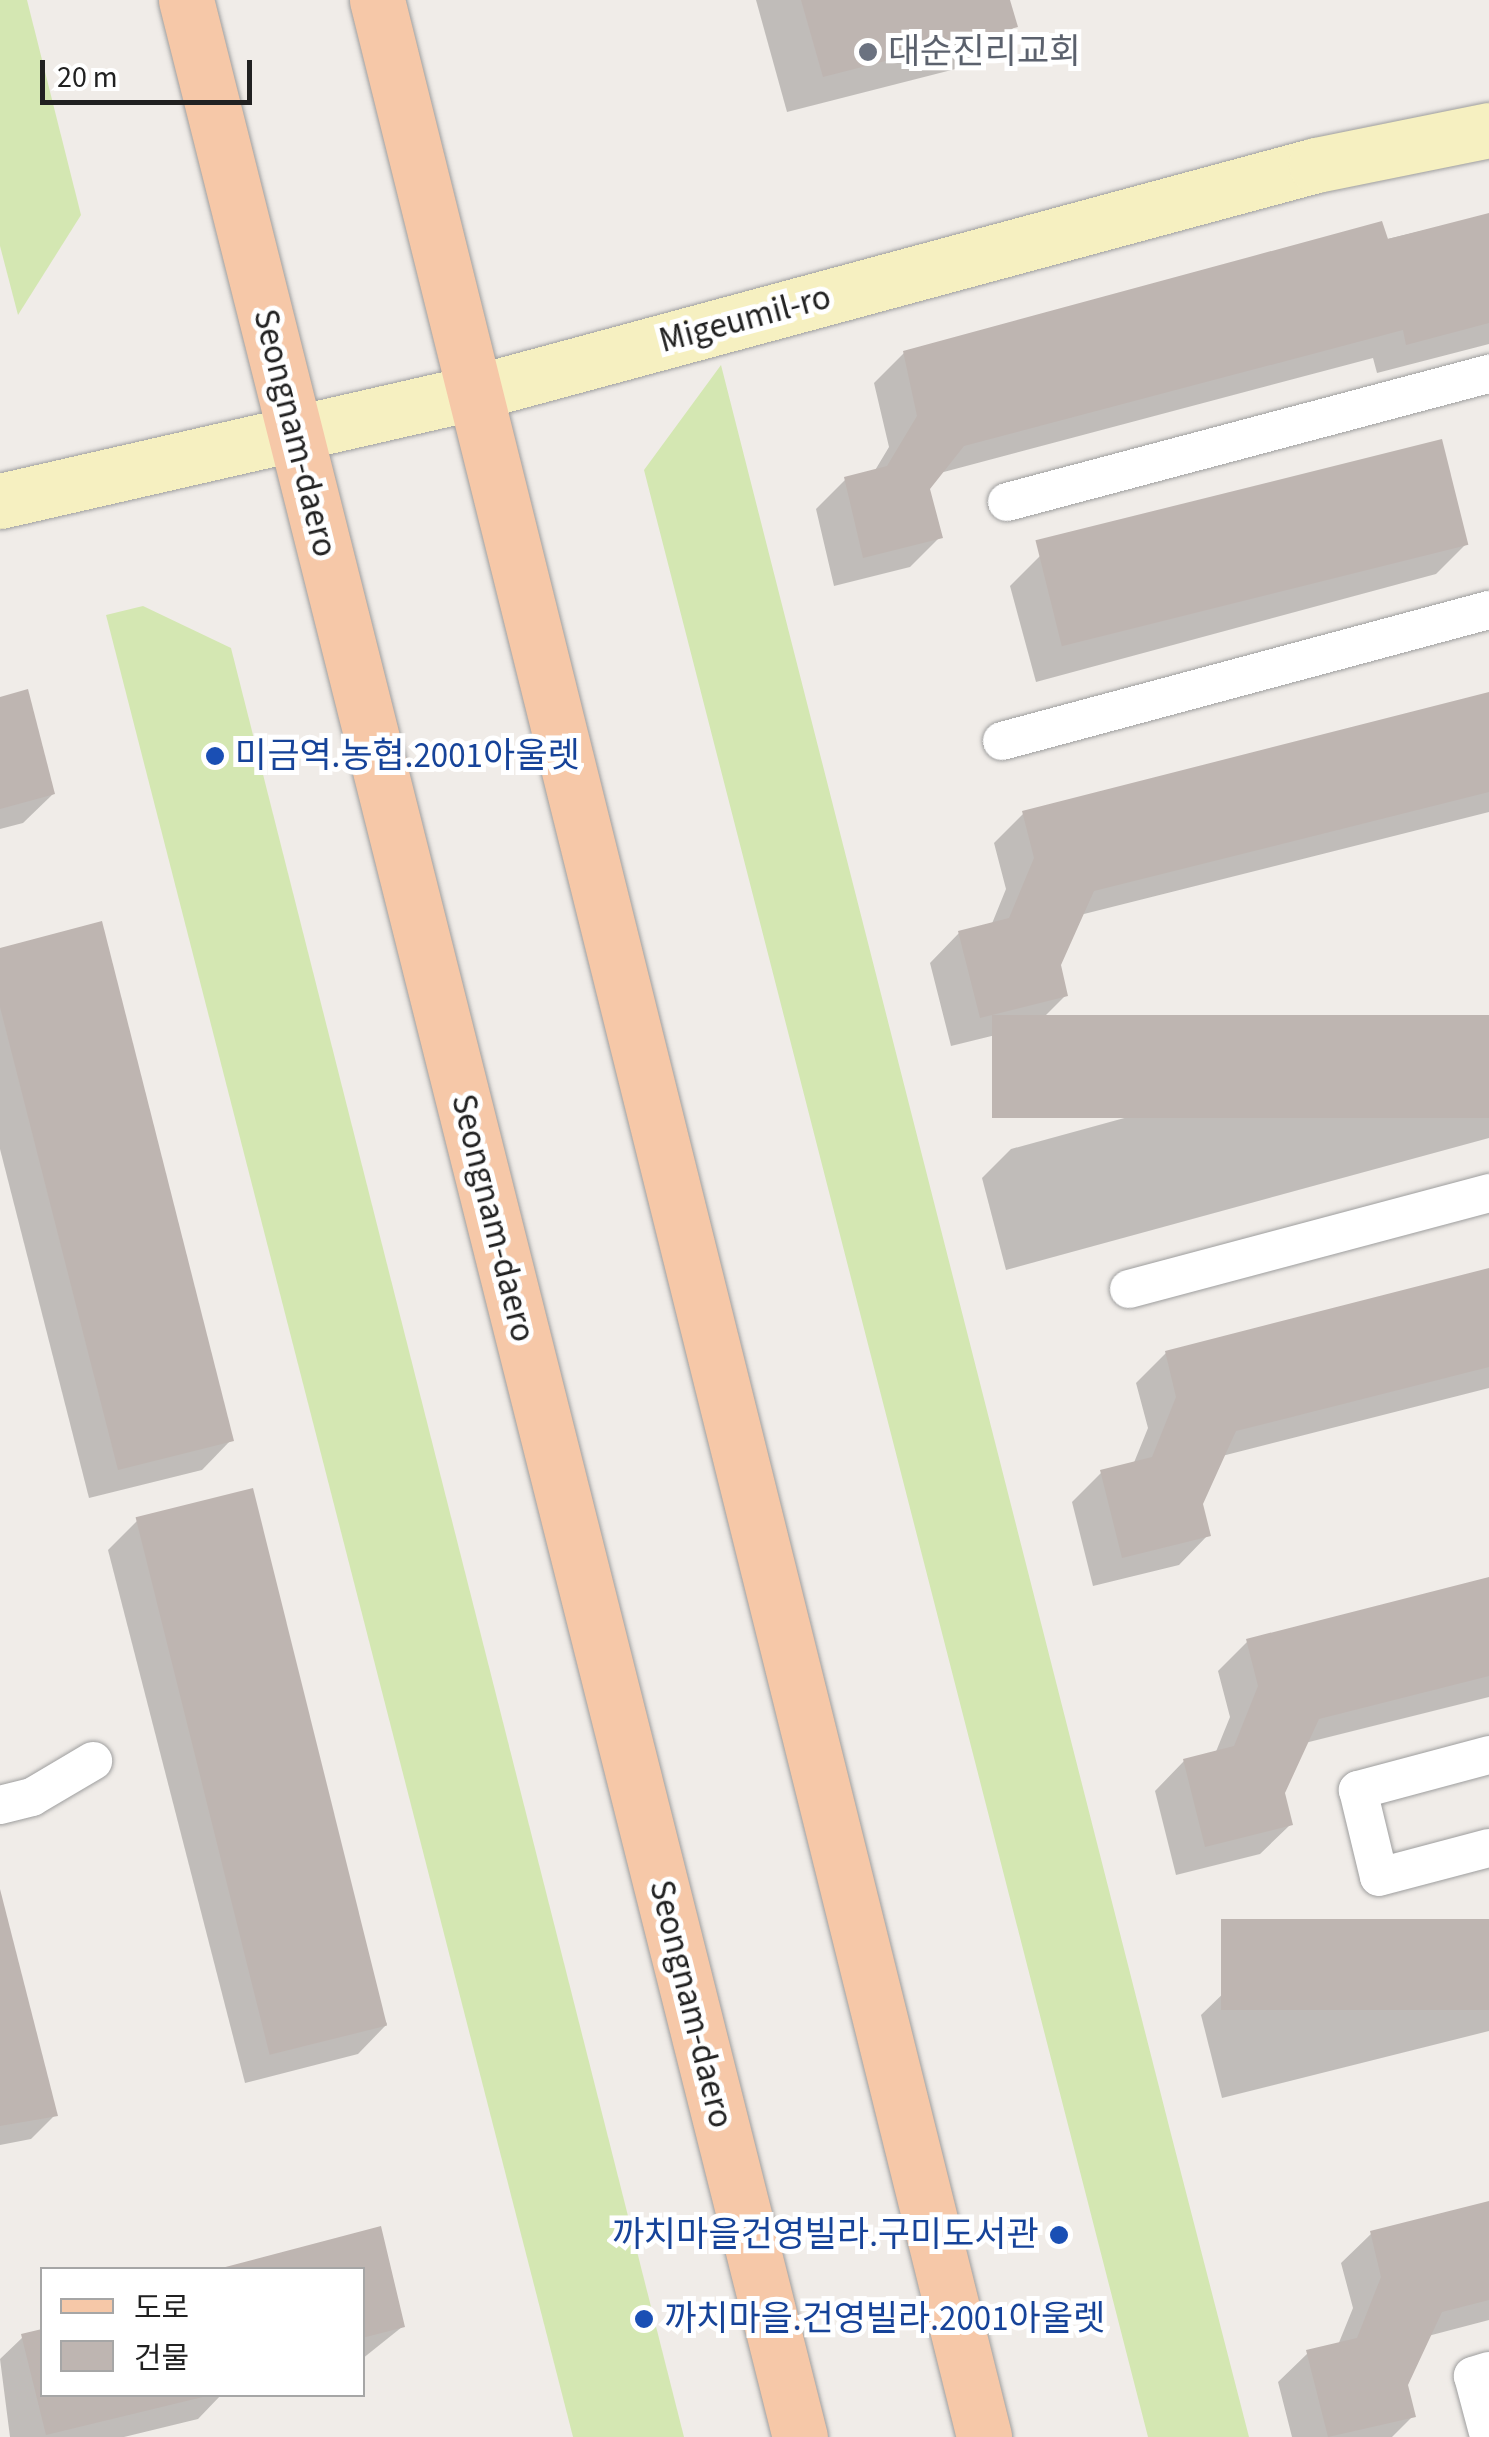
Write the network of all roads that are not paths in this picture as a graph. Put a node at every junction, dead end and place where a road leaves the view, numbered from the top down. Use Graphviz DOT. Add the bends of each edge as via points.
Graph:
graph roads {
  1 [pos="186,0"];
  2 [pos="376,0"];
  3 [pos="1489,130"];
  4 [pos="1489,374"];
  5 [pos="473,393"];
  6 [pos="296,436"];
  7 [pos="0,501"];
  8 [pos="1008,502"];
  9 [pos="1489,610"];
  10 [pos="1002,740"];
  11 [pos="1489,1193"];
  12 [pos="1129,1289"];
  13 [pos="1489,1755"];
  14 [pos="93,1762"];
  15 [pos="0,1805"];
  16 [pos="1489,1848"];
  17 [pos="1489,2372"];
  18 [pos="1489,2436"];
  19 [pos="800,2437"];
  20 [pos="984,2437"];
  1 -- 6 [label="main road, Seongnam-daero"];
  2 -- 5 [label="main road"];
  3 -- 5 [label="street, Migeumil-ro" via="1316,166"];
  4 -- 8 [label="lane"];
  5 -- 6 [label="street, Migeumil-ro"];
  5 -- 20 [label="main road"];
  6 -- 7 [label="street, Migeumil-ro"];
  6 -- 19 [label="main road, Seongnam-daero"];
  9 -- 10 [label="lane"];
  11 -- 12 [label="lane"];
  13 -- 16 [label="lane" via="1358,1790 1379,1877"];
  14 -- 15 [label="lane" via="32,1797"];
  17 -- 18 [label="lane" via="1472,2376"];
}
